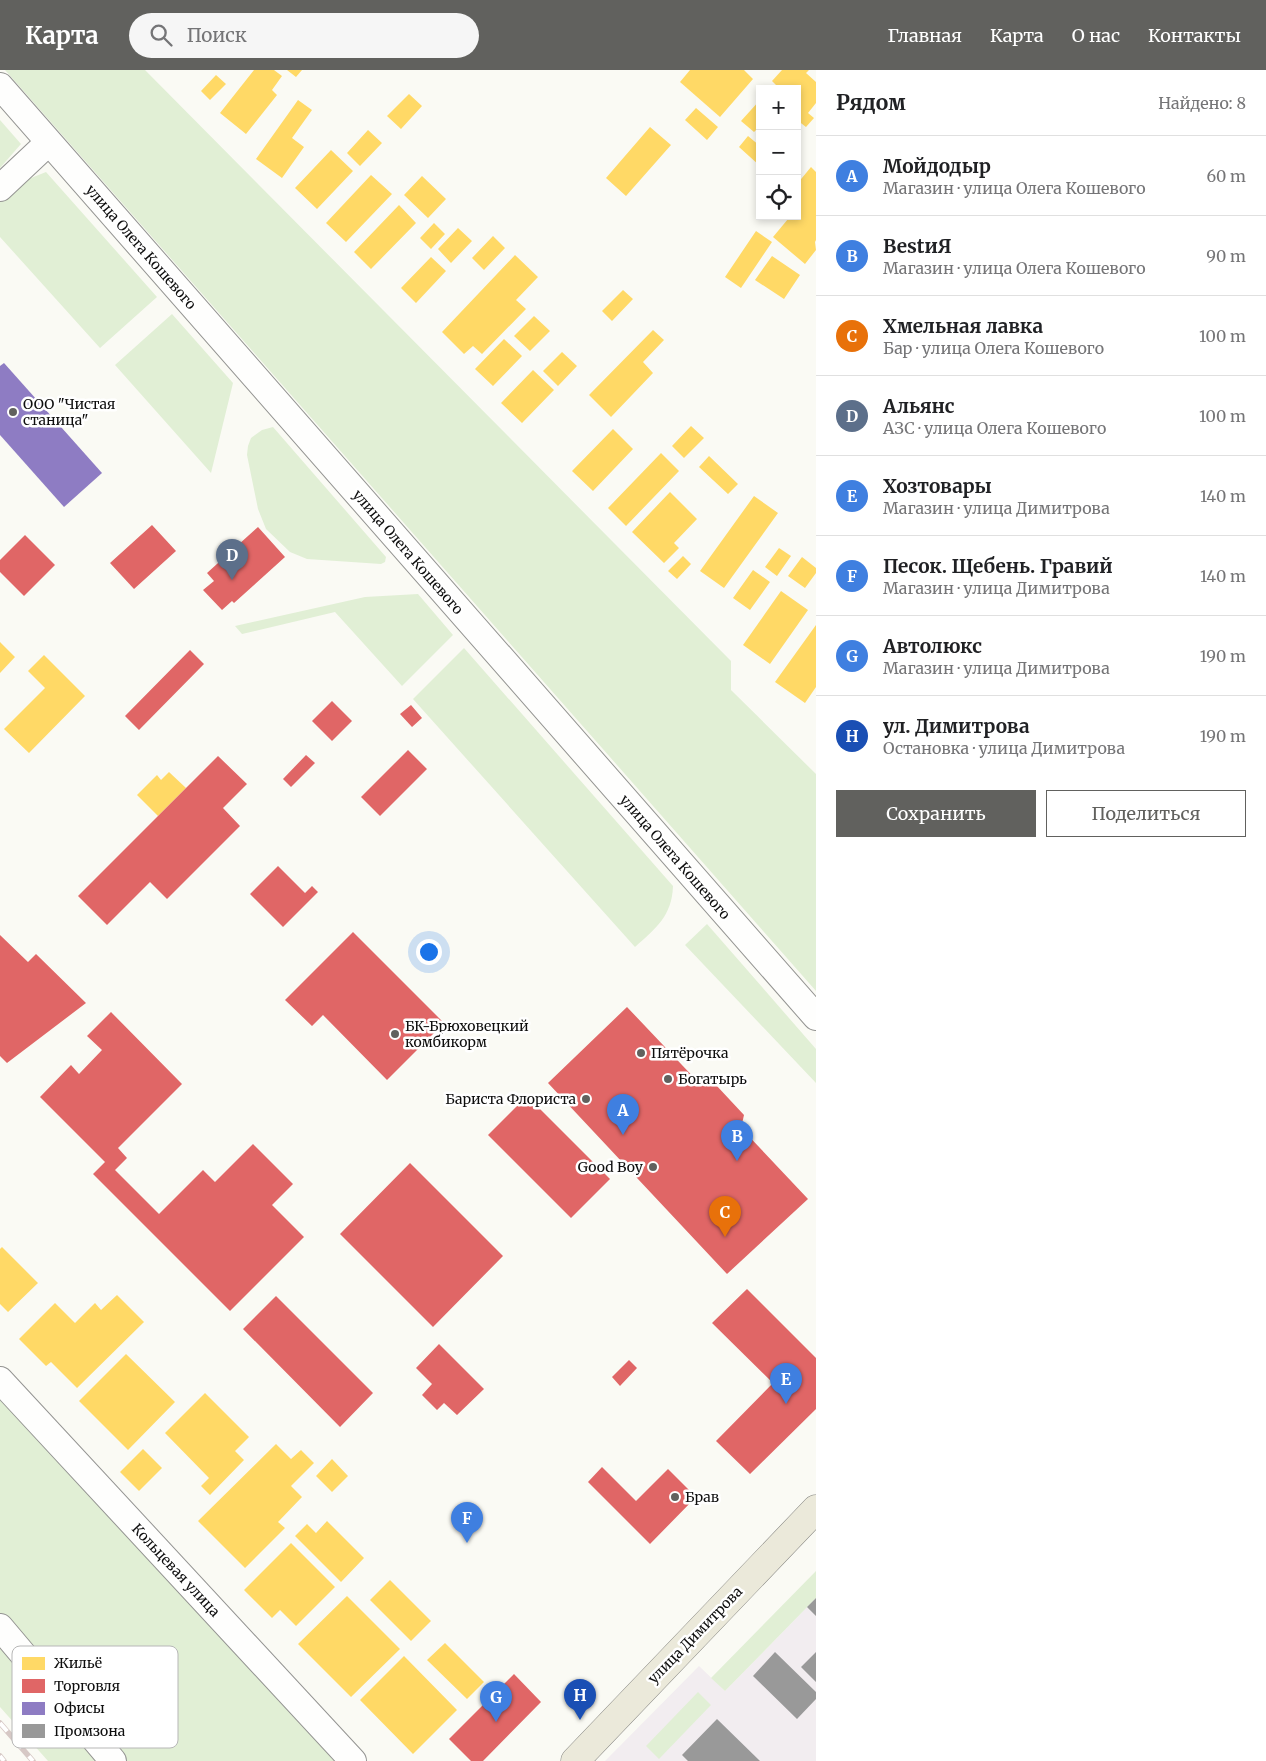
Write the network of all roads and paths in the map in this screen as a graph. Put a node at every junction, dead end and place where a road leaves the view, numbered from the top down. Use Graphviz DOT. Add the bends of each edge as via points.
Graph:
graph roads {
  1 [pos="0,86"];
  2 [pos="49,142"];
  3 [pos="0,188"];
  4 [pos="816,1017"];
  5 [pos="0,1380"];
  6 [pos="816,1509"];
  7 [pos="0,1627"];
  8 [pos="16,1646"];
  9 [pos="102,1748"];
  10 [pos="113,1761"];
  11 [pos="353,1761"];
  12 [pos="574,1761"];
  1 -- 2 [label="street, улица Олега Кошевого"];
  2 -- 3 [label="street"];
  2 -- 4 [label="street, улица Олега Кошевого"];
  5 -- 11 [label="street, Кольцевая улица"];
  6 -- 12 [label="main road, улица Димитрова"];
  7 -- 8 [label="street"];
  9 -- 10 [label="street"];
}
